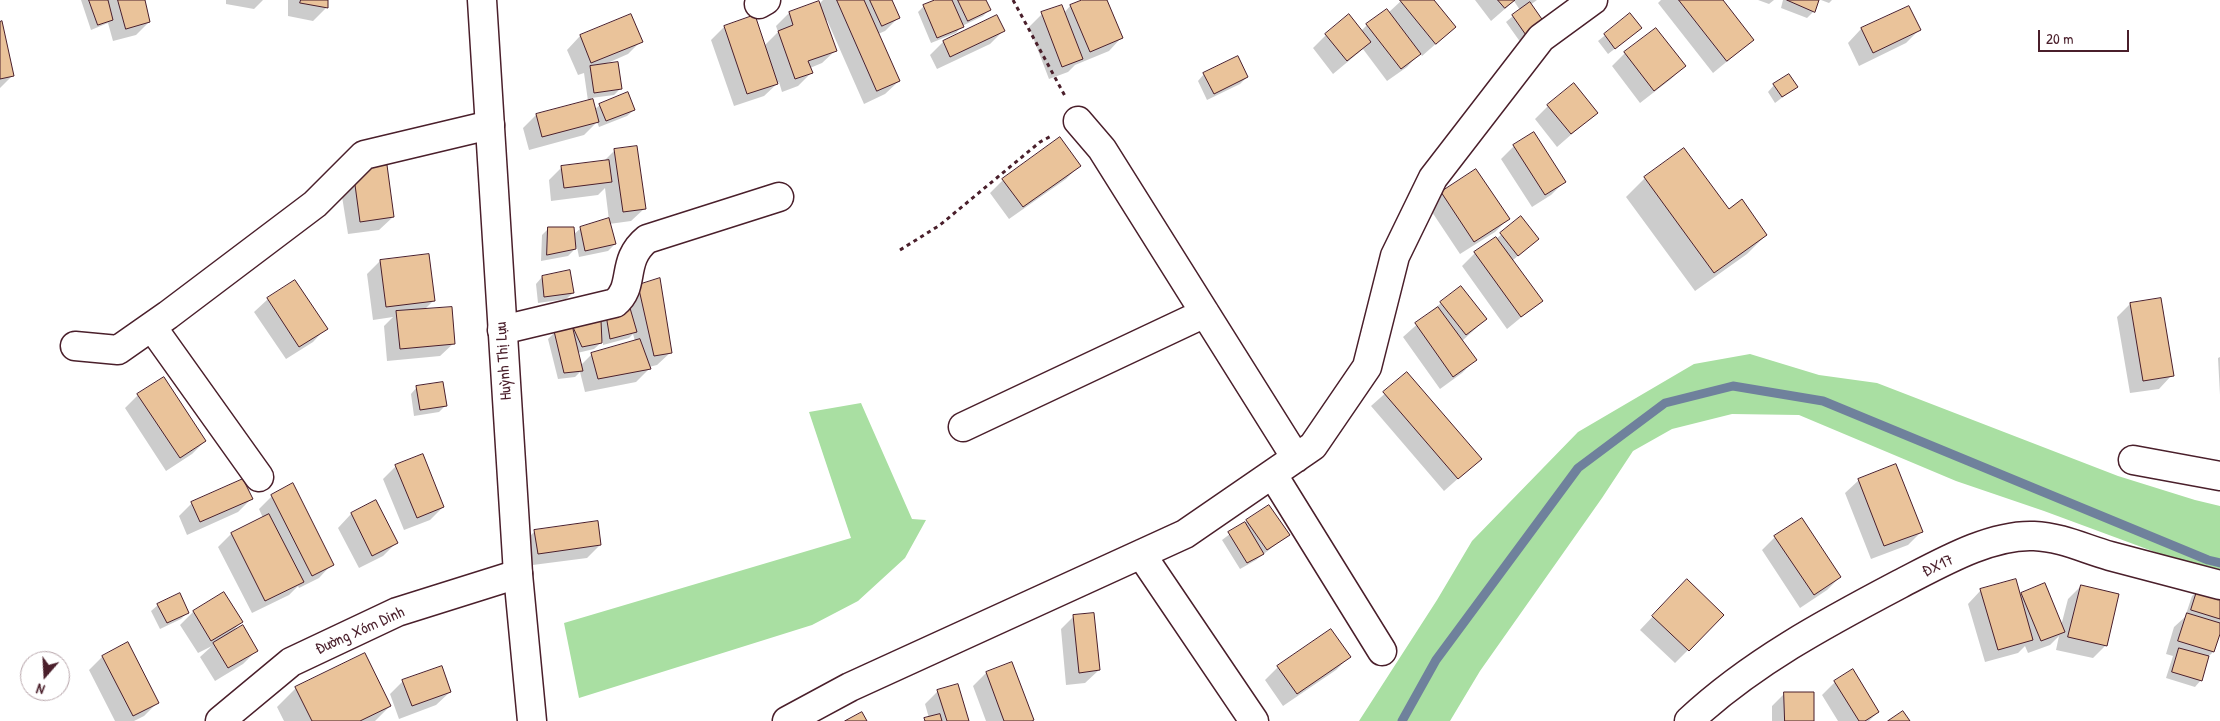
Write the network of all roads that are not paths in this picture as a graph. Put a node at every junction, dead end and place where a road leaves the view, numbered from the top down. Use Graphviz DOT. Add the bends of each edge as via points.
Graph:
graph roads {
  1 [pos="482,0"];
  2 [pos="1593,0"];
  3 [pos="1078,121"];
  4 [pos="490,125"];
  5 [pos="778,197"];
  6 [pos="1205,313"];
  7 [pos="152,327"];
  8 [pos="502,330"];
  9 [pos="75,346"];
  10 [pos="963,427"];
  11 [pos="1296,458"];
  12 [pos="2133,460"];
  13 [pos="1273,475"];
  14 [pos="2220,476"];
  15 [pos="259,477"];
  16 [pos="1141,554"];
  17 [pos="518,574"];
  18 [pos="2220,585"];
  19 [pos="1382,651"];
  20 [pos="220,721"];
  21 [pos="532,721"];
  22 [pos="787,721"];
  23 [pos="1254,721"];
  24 [pos="1689,721"];
  1 -- 4 [label="street, Huỳnh Thị Lựu"];
  2 -- 11 [label="street" via="1542,38 1433,178 1395,256 1366,367 1312,446"];
  3 -- 6 [label="street" via="1102,150"];
  4 -- 7 [label="street" via="364,155 315,204"];
  4 -- 8 [label="street, Huỳnh Thị Lựu"];
  5 -- 8 [label="street" via="647,239 632,258 624,293 615,303"];
  6 -- 10 [label="street"];
  6 -- 11 [label="street"];
  7 -- 9 [label="street" via="118,350"];
  7 -- 15 [label="street"];
  8 -- 17 [label="street, Huỳnh Thị Lựu"];
  11 -- 13 [label="street"];
  12 -- 14 [label="street"];
  13 -- 16 [label="street" via="1185,534"];
  13 -- 19 [label="street"];
  16 -- 22 [label="street" via="850,687"];
  16 -- 23 [label="street"];
  17 -- 20 [label="street, Đường Xóm Dinh" via="397,612 291,662"];
  17 -- 21 [label="street, Huỳnh Thị Lựu"];
  18 -- 24 [label="street, ĐX17" via="2109,556 2064,540 2033,536 1993,541 1931,568 1818,627 1751,671"];
}
